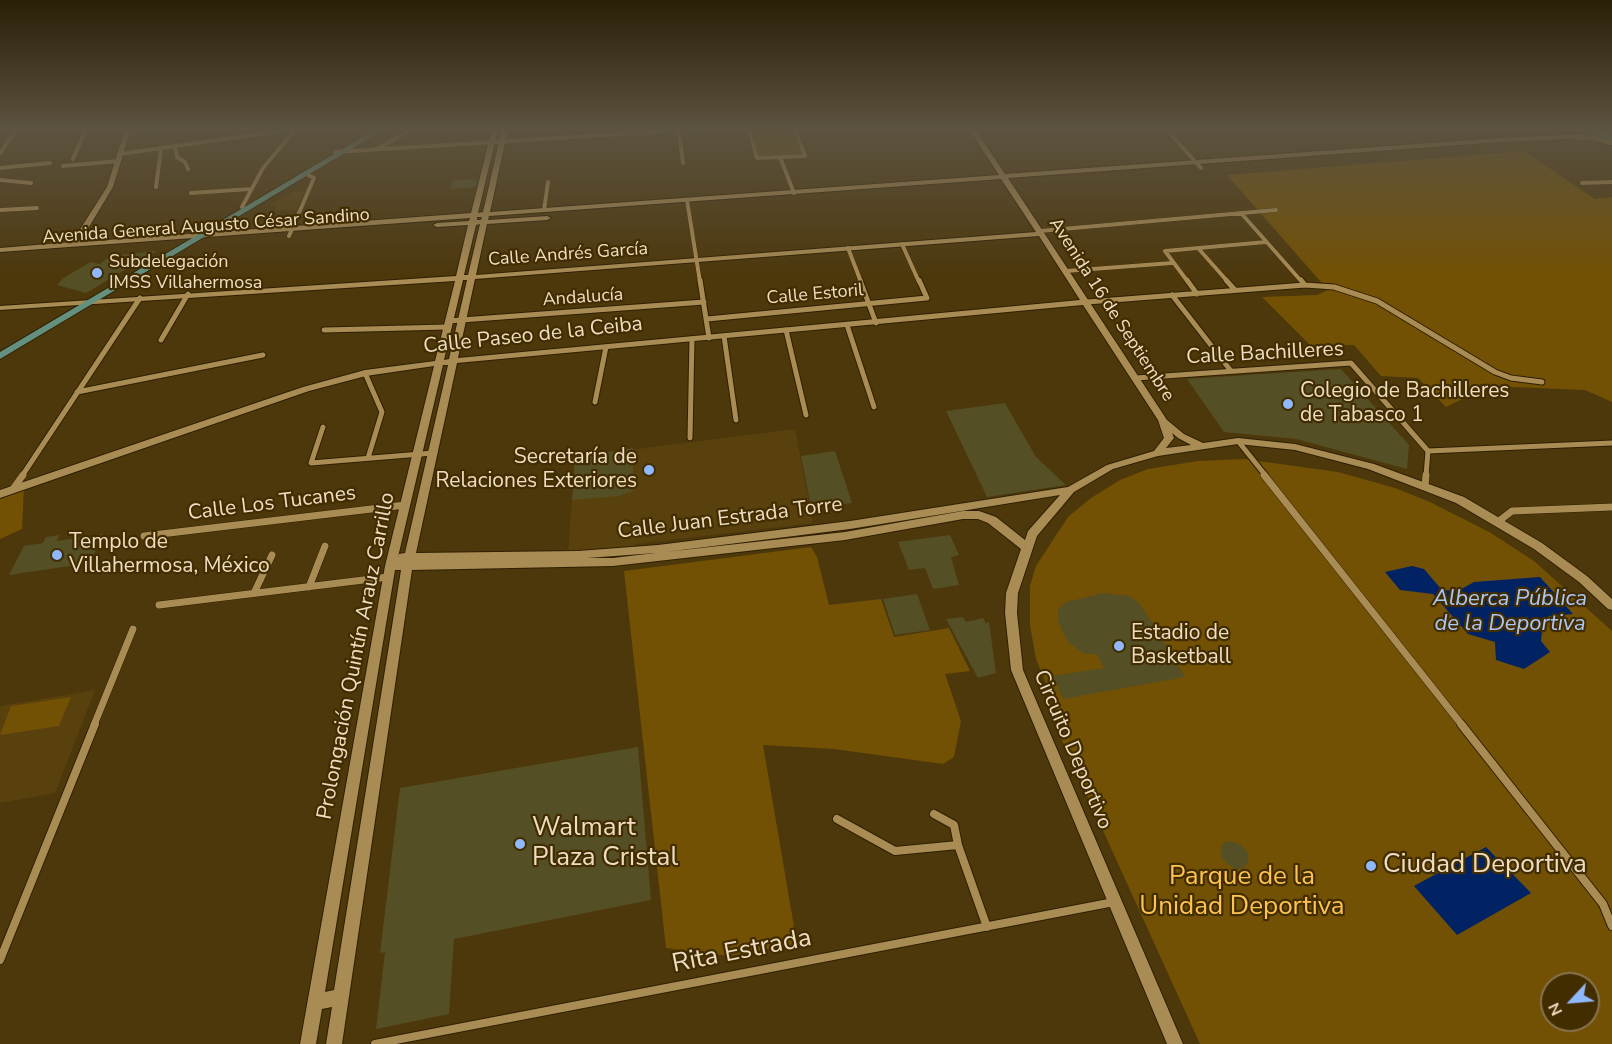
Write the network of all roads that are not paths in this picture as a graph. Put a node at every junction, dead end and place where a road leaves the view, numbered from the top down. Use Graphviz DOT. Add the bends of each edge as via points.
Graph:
graph roads {
  1 [pos="113,178"];
  2 [pos="157,178"];
  3 [pos="257,178"];
  4 [pos="294,178"];
  5 [pos="302,178"];
  6 [pos="314,178"];
  7 [pos="484,178"];
  8 [pos="496,178"];
  9 [pos="788,178"];
  10 [pos="1005,178"];
  11 [pos="1046,178"];
  12 [pos="0,180"];
  13 [pos="1007,181"];
  14 [pos="548,182"];
  15 [pos="1612,182"];
  16 [pos="32,183"];
  17 [pos="1582,183"];
  18 [pos="156,187"];
  19 [pos="251,189"];
  20 [pos="794,193"];
  21 [pos="190,194"];
  22 [pos="687,203"];
  23 [pos="242,207"];
  24 [pos="37,208"];
  25 [pos="0,210"];
  26 [pos="544,210"];
  27 [pos="1276,210"];
  28 [pos="1241,213"];
  29 [pos="487,218"];
  30 [pos="474,219"];
  31 [pos="290,232"];
  32 [pos="1041,232"];
  33 [pos="206,235"];
  34 [pos="194,239"];
  35 [pos="1266,242"];
  36 [pos="181,243"];
  37 [pos="75,244"];
  38 [pos="902,244"];
  39 [pos="848,248"];
  40 [pos="1198,248"];
  41 [pos="0,250"];
  42 [pos="0,257"];
  43 [pos="697,260"];
  44 [pos="1172,263"];
  45 [pos="1066,271"];
  46 [pos="474,277"];
  47 [pos="460,278"];
  48 [pos="1305,285"];
  49 [pos="1235,290"];
  50 [pos="188,294"];
  51 [pos="1197,294"];
  52 [pos="1172,295"];
  53 [pos="140,298"];
  54 [pos="97,300"];
  55 [pos="86,301"];
  56 [pos="704,302"];
  57 [pos="1087,302"];
  58 [pos="869,304"];
  59 [pos="0,308"];
  60 [pos="707,319"];
  61 [pos="463,320"];
  62 [pos="876,323"];
  63 [pos="448,324"];
  64 [pos="847,325"];
  65 [pos="324,330"];
  66 [pos="786,330"];
  67 [pos="724,336"];
  68 [pos="709,338"];
  69 [pos="692,339"];
  70 [pos="161,340"];
  71 [pos="606,346"];
  72 [pos="0,351"];
  73 [pos="0,356"];
  74 [pos="263,356"];
  75 [pos="456,361"];
  76 [pos="438,362"];
  77 [pos="1232,371"];
  78 [pos="365,374"];
  79 [pos="1136,378"];
  80 [pos="1542,382"];
  81 [pos="77,392"];
  82 [pos="595,402"];
  83 [pos="874,407"];
  84 [pos="806,415"];
  85 [pos="736,420"];
  86 [pos="1162,420"];
  87 [pos="323,427"];
  88 [pos="690,438"];
  89 [pos="1238,441"];
  90 [pos="1612,443"];
  91 [pos="1201,446"];
  92 [pos="1428,452"];
  93 [pos="434,453"];
  94 [pos="1157,453"];
  95 [pos="417,454"];
  96 [pos="368,458"];
  97 [pos="1425,486"];
  98 [pos="13,489"];
  99 [pos="1070,490"];
  100 [pos="0,494"];
  101 [pos="405,505"];
  102 [pos="1612,507"];
  103 [pos="1499,521"];
  104 [pos="877,525"];
  105 [pos="144,536"];
  106 [pos="326,546"];
  107 [pos="1026,547"];
  108 [pos="272,555"];
  109 [pos="408,562"];
  110 [pos="390,567"];
  111 [pos="309,587"];
  112 [pos="254,593"];
  113 [pos="159,605"];
  114 [pos="1612,606"];
  115 [pos="133,629"];
  116 [pos="394,653"];
  117 [pos="375,656"];
  118 [pos="934,814"];
  119 [pos="837,819"];
  120 [pos="958,844"];
  121 [pos="1117,902"];
  122 [pos="1612,926"];
  123 [pos="987,927"];
  124 [pos="0,960"];
  125 [pos="341,997"];
  126 [pos="315,1002"];
  127 [pos="308,1044"];
  128 [pos="334,1044"];
  129 [pos="375,1044"];
  130 [pos="1175,1044"];
  1 -- 37 [label="main road"];
  2 -- 18 [label="street"];
  3 -- 19 [label="street"];
  4 -- 23 [label="main road"];
  5 -- 33 [label="main road"];
  6 -- 31 [label="street"];
  7 -- 30 [label="main road, Prolongación Quintín Arauz Carrillo"];
  8 -- 29 [label="main road, Prolongación Quintín Arauz Carrillo"];
  9 -- 20 [label="street"];
  10 -- 13 [label="main road, Avenida 16 de Septiembre"];
  11 -- 13 [label="main road, Avenida General Augusto César Sandino"];
  12 -- 16 [label="street"];
  13 -- 20 [label="main road, Avenida General Augusto César Sandino"];
  13 -- 22 [label="main road, Avenida General Augusto César Sandino"];
  13 -- 32 [label="main road, Avenida 16 de Septiembre"];
  14 -- 26 [label="street"];
  15 -- 17 [label="street"];
  19 -- 21 [label="street"];
  19 -- 23 [label="street"];
  20 -- 22 [label="main road, Avenida General Augusto César Sandino"];
  22 -- 26 [label="main road, Avenida General Augusto César Sandino"];
  22 -- 29 [label="main road, Avenida General Augusto César Sandino"];
  22 -- 43 [label="street"];
  23 -- 34 [label="main road"];
  24 -- 25 [label="street"];
  26 -- 29 [label="main road, Avenida General Augusto César Sandino"];
  27 -- 28 [label="street, Calle Andrés García"];
  28 -- 32 [label="street, Calle Andrés García"];
  28 -- 35 [label="street"];
  29 -- 30 [label="main road, Avenida General Augusto César Sandino"];
  29 -- 46 [label="main road, Prolongación Quintín Arauz Carrillo"];
  30 -- 31 [label="main road, Avenida General Augusto César Sandino"];
  30 -- 47 [label="main road, Prolongación Quintín Arauz Carrillo"];
  31 -- 33 [label="main road, Avenida General Augusto César Sandino"];
  31 -- 34 [label="main road, Avenida General Augusto César Sandino"];
  32 -- 38 [label="main road, Calle Andrés García"];
  32 -- 45 [label="main road, Avenida 16 de Septiembre"];
  33 -- 34 [label="main road"];
  34 -- 36 [label="main road"];
  34 -- 37 [label="main road, Avenida General Augusto César Sandino"];
  34 -- 54 [label="main road"];
  35 -- 40 [label="street"];
  35 -- 48 [label="street"];
  36 -- 42 [label="main road, Avenida General Augusto César Sandino"];
  36 -- 55 [label="main road"];
  37 -- 41 [label="main road, Avenida General Augusto César Sandino"];
  38 -- 39 [label="main road, Calle Andrés García"];
  38 -- 58 [label="street, Calle Estoril" via="927,298"];
  39 -- 43 [label="main road, Calle Andrés García"];
  39 -- 58 [label="street"];
  40 -- 44 [label="street" via="1165,251"];
  40 -- 49 [label="street"];
  43 -- 46 [label="main road, Calle Andrés García"];
  43 -- 56 [label="street"];
  44 -- 45 [label="street"];
  44 -- 51 [label="street"];
  45 -- 57 [label="main road, Avenida 16 de Septiembre"];
  46 -- 47 [label="main road, Calle Andrés García"];
  46 -- 61 [label="main road, Prolongación Quintín Arauz Carrillo"];
  47 -- 50 [label="main road, Calle Andrés García"];
  47 -- 63 [label="main road, Prolongación Quintín Arauz Carrillo"];
  48 -- 49 [label="street"];
  48 -- 80 [label="street" via="1334,287 1377,301 1495,372"];
  49 -- 51 [label="street"];
  50 -- 53 [label="main road, Calle Andrés García"];
  50 -- 70 [label="street"];
  51 -- 52 [label="street"];
  52 -- 57 [label="street"];
  52 -- 77 [label="street"];
  53 -- 54 [label="main road, Calle Andrés García"];
  53 -- 81 [label="street"];
  54 -- 55 [label="main road, Calle Andrés García"];
  54 -- 73 [label="main road"];
  55 -- 59 [label="main road, Calle Andrés García"];
  55 -- 72 [label="main road"];
  56 -- 60 [label="street"];
  56 -- 61 [label="street, Andalucía"];
  57 -- 62 [label="main road, Calle Paseo de la Ceiba"];
  57 -- 79 [label="main road, Avenida 16 de Septiembre"];
  58 -- 60 [label="street, Calle Estoril"];
  58 -- 62 [label="street"];
  60 -- 68 [label="street"];
  61 -- 63 [label="street, Andalucía"];
  61 -- 75 [label="main road, Prolongación Quintín Arauz Carrillo"];
  62 -- 64 [label="main road, Calle Paseo de la Ceiba"];
  63 -- 65 [label="street, Andalucía"];
  63 -- 76 [label="main road, Prolongación Quintín Arauz Carrillo"];
  64 -- 66 [label="main road, Calle Paseo de la Ceiba"];
  64 -- 83 [label="street"];
  66 -- 67 [label="main road, Calle Paseo de la Ceiba"];
  66 -- 84 [label="street"];
  67 -- 68 [label="main road, Calle Paseo de la Ceiba"];
  67 -- 85 [label="street"];
  68 -- 69 [label="main road, Calle Paseo de la Ceiba"];
  69 -- 71 [label="main road, Calle Paseo de la Ceiba"];
  69 -- 88 [label="street"];
  71 -- 75 [label="main road, Calle Paseo de la Ceiba"];
  71 -- 82 [label="street"];
  74 -- 81 [label="street"];
  75 -- 76 [label="main road, Calle Paseo de la Ceiba"];
  75 -- 93 [label="main road, Prolongación Quintín Arauz Carrillo"];
  76 -- 78 [label="main road, Calle Paseo de la Ceiba"];
  76 -- 95 [label="main road, Prolongación Quintín Arauz Carrillo"];
  77 -- 79 [label="street, Calle Bachilleres"];
  77 -- 92 [label="street, Calle Bachilleres" via="1351,363"];
  78 -- 96 [label="street" via="382,412"];
  78 -- 98 [label="main road, Calle Paseo de la Ceiba" via="306,389"];
  79 -- 86 [label="main road, Avenida 16 de Septiembre"];
  81 -- 98 [label="street"];
  86 -- 91 [label="main road, Avenida 16 de Septiembre"];
  86 -- 94 [label="main road, Avenida 16 de Septiembre" via="1169,438"];
  87 -- 96 [label="street" via="311,464"];
  89 -- 91 [label="main road, Circuito Deportivo"];
  89 -- 97 [label="main road, Circuito Deportivo" via="1294,447 1371,466"];
  89 -- 122 [label="street" via="1603,904"];
  90 -- 92 [label="street"];
  91 -- 94 [label="main road, Circuito Deportivo"];
  92 -- 97 [label="street"];
  93 -- 95 [label="street"];
  93 -- 109 [label="main road, Prolongación Quintín Arauz Carrillo"];
  94 -- 99 [label="main road, Circuito Deportivo" via="1110,467"];
  95 -- 96 [label="street"];
  95 -- 101 [label="main road, Prolongación Quintín Arauz Carrillo"];
  97 -- 103 [label="main road, Circuito Deportivo"];
  98 -- 100 [label="main road, Calle Paseo de la Ceiba"];
  99 -- 104 [label="main road, Calle Juan Estrada Torre"];
  99 -- 107 [label="main road, Circuito Deportivo" via="1032,534"];
  101 -- 105 [label="street, Calle Los Tucanes"];
  101 -- 110 [label="main road, Prolongación Quintín Arauz Carrillo"];
  102 -- 103 [label="street" via="1512,511"];
  103 -- 114 [label="main road, Circuito Deportivo" via="1583,579"];
  104 -- 107 [label="main road, Calle Juan Estrada Torre" via="979,515 1004,528"];
  104 -- 109 [label="main road, Calle Juan Estrada Torre" via="613,562"];
  106 -- 111 [label="street"];
  107 -- 121 [label="main road, Circuito Deportivo" via="1012,593 1017,670"];
  108 -- 112 [label="street"];
  109 -- 110 [label="main road, Calle Juan Estrada Torre"];
  109 -- 116 [label="main road, Prolongación Quintín Arauz Carrillo"];
  110 -- 111 [label="street"];
  110 -- 117 [label="main road, Prolongación Quintín Arauz Carrillo"];
  111 -- 112 [label="street"];
  112 -- 113 [label="street"];
  115 -- 124 [label="street"];
  116 -- 117 [label="main road"];
  116 -- 125 [label="main road, Prolongación Quintín Arauz Carrillo"];
  117 -- 126 [label="main road, Prolongación Quintín Arauz Carrillo"];
  118 -- 120 [label="street" via="954,825"];
  119 -- 120 [label="street" via="895,851"];
  120 -- 123 [label="street"];
  121 -- 123 [label="street, Rita Estrada"];
  121 -- 130 [label="main road, Circuito Deportivo"];
  123 -- 129 [label="street, Rita Estrada"];
  125 -- 126 [label="main road"];
  125 -- 128 [label="main road, Prolongación Quintín Arauz Carrillo"];
  126 -- 127 [label="main road, Prolongación Quintín Arauz Carrillo"];
}
